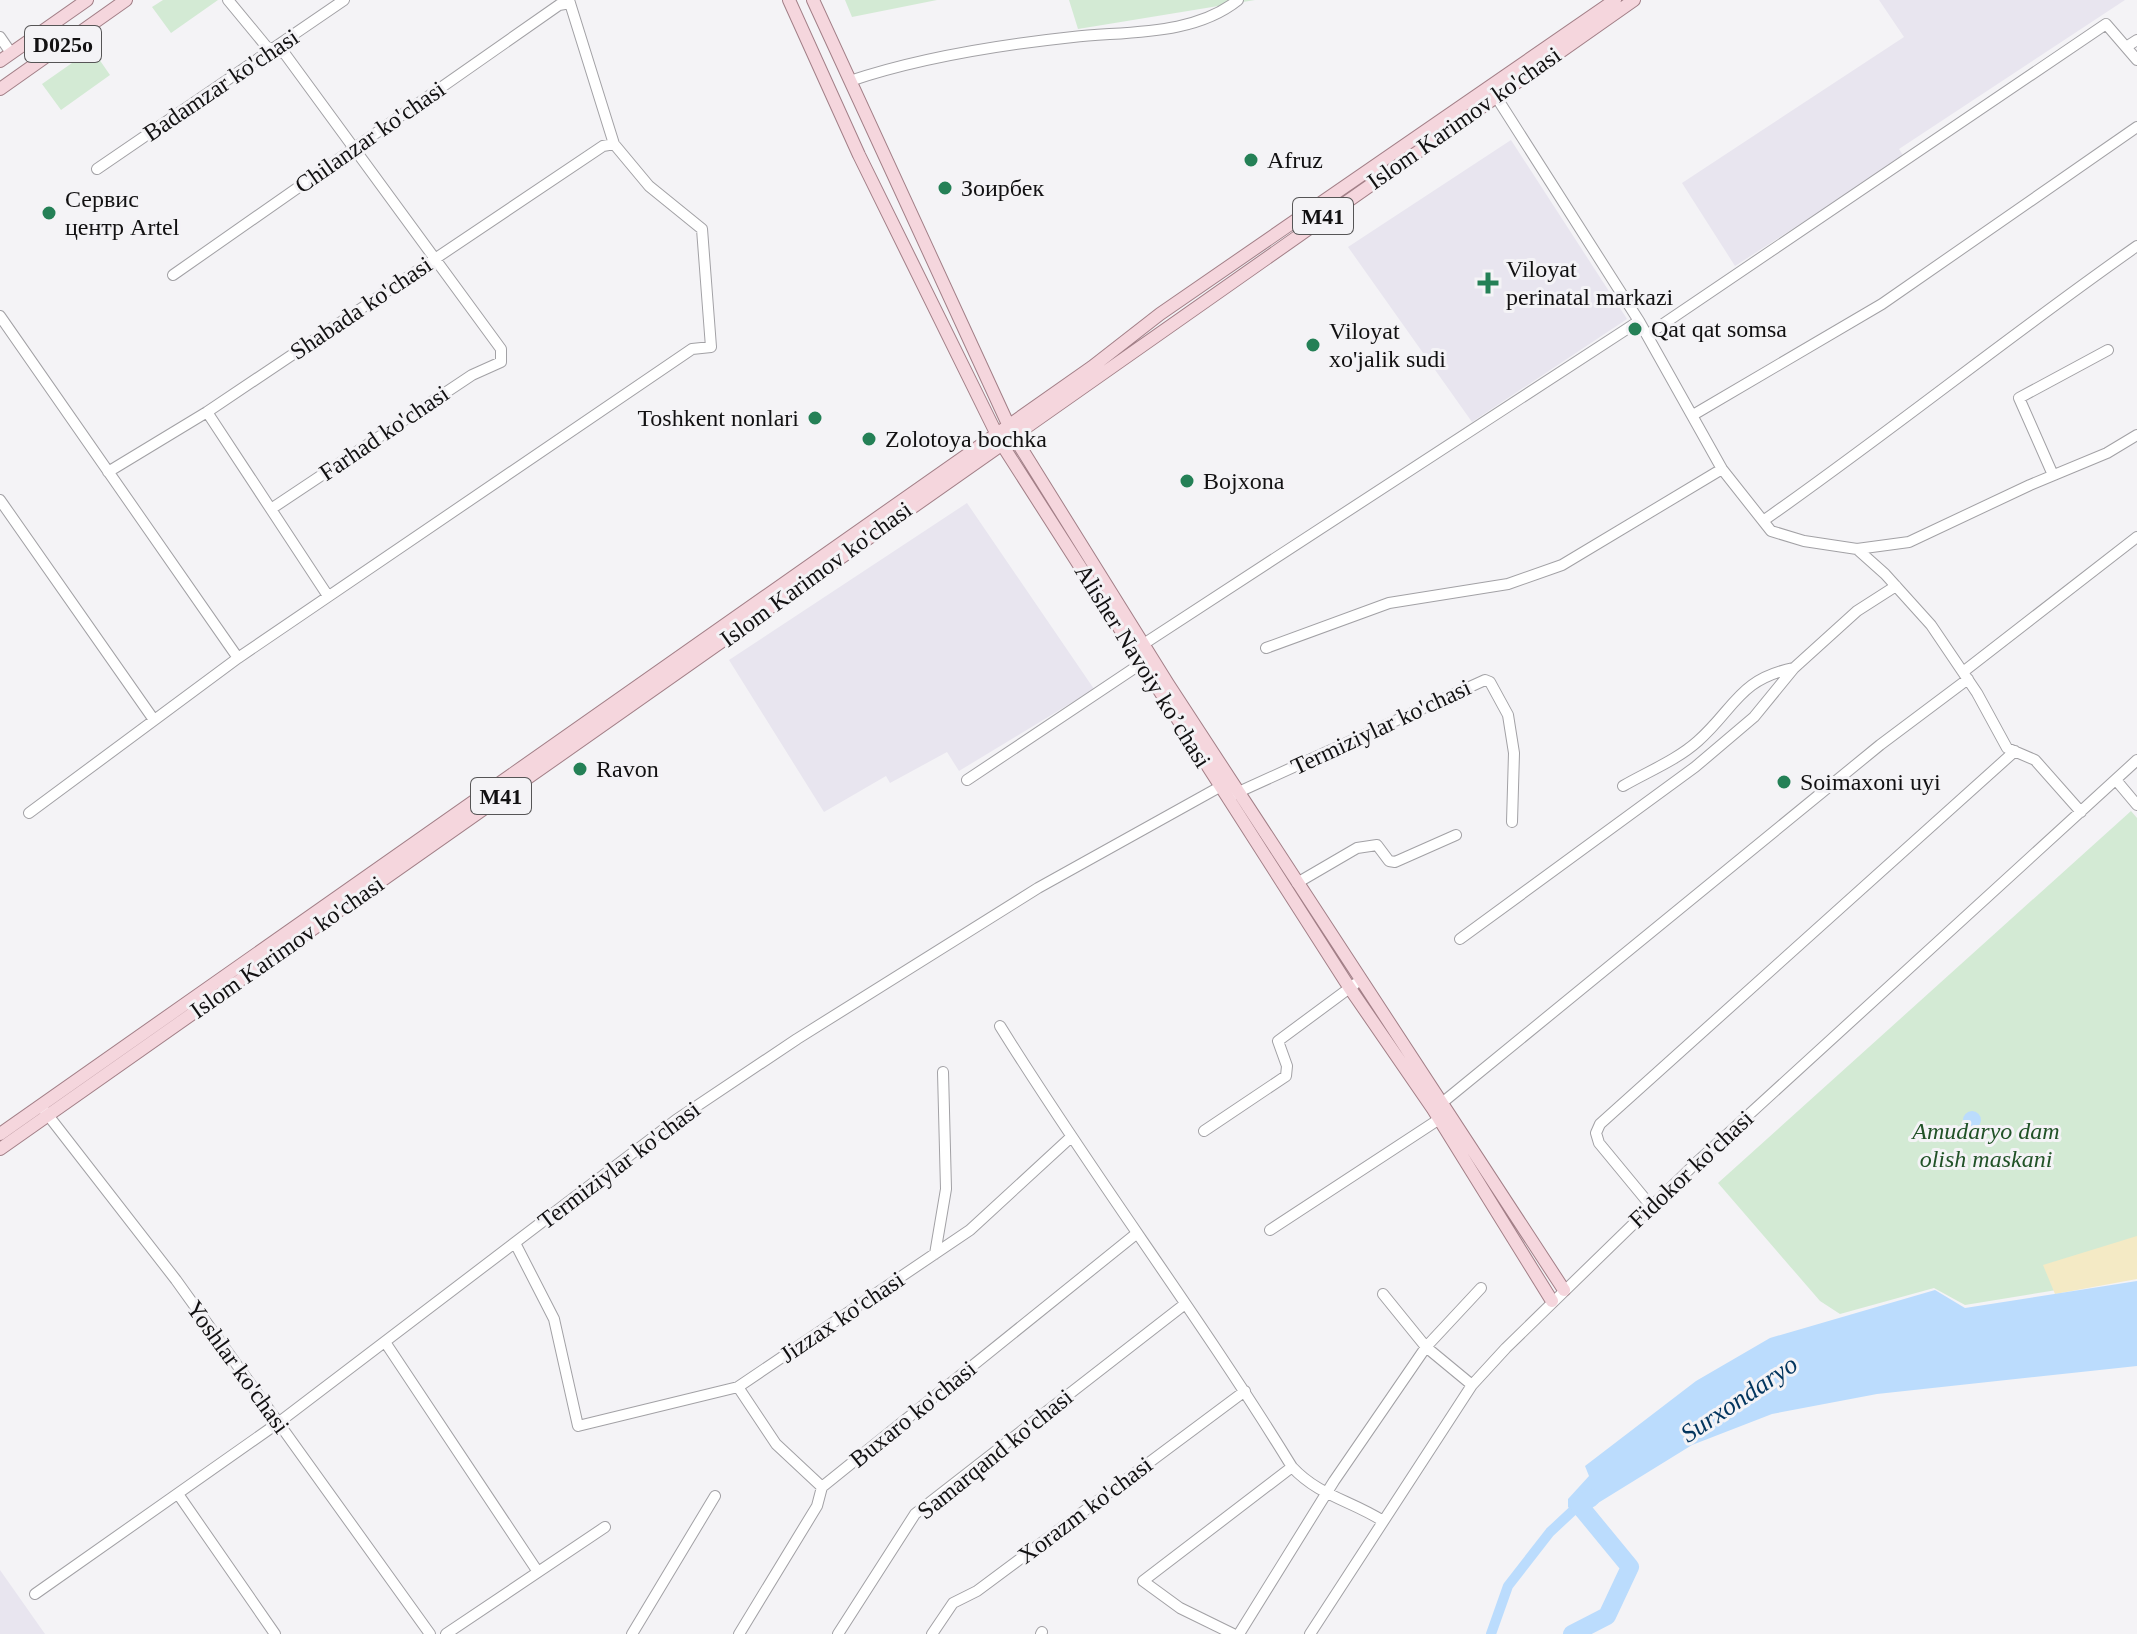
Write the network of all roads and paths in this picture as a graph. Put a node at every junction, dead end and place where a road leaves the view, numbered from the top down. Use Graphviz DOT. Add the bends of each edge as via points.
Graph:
graph roads {
  1 [pos="87,0"];
  2 [pos="126,0"];
  3 [pos="228,0"];
  4 [pos="344,0"];
  5 [pos="789,0"];
  6 [pos="813,0"];
  7 [pos="1238,0"];
  8 [pos="1615,0"];
  9 [pos="1634,0"];
  10 [pos="569,1"];
  11 [pos="0,37"];
  12 [pos="2137,40"];
  13 [pos="2126,47"];
  14 [pos="274,49"];
  15 [pos="11,53"];
  16 [pos="2137,60"];
  17 [pos="0,61"];
  18 [pos="842,64"];
  19 [pos="822,73"];
  20 [pos="850,81"];
  21 [pos="0,89"];
  22 [pos="1495,95"];
  23 [pos="2137,127"];
  24 [pos="614,144"];
  25 [pos="355,147"];
  26 [pos="97,169"];
  27 [pos="2137,246"];
  28 [pos="436,258"];
  29 [pos="173,275"];
  30 [pos="0,316"];
  31 [pos="1639,321"];
  32 [pos="1647,335"];
  33 [pos="2108,350"];
  34 [pos="207,412"];
  35 [pos="1693,415"];
  36 [pos="1011,429"];
  37 [pos="2137,435"];
  38 [pos="998,438"];
  39 [pos="1722,469"];
  40 [pos="108,472"];
  41 [pos="2053,475"];
  42 [pos="0,500"];
  43 [pos="271,509"];
  44 [pos="1763,521"];
  45 [pos="2134,544"];
  46 [pos="1857,549"];
  47 [pos="1896,586"];
  48 [pos="328,596"];
  49 [pos="1139,647"];
  50 [pos="1266,648"];
  51 [pos="238,658"];
  52 [pos="1142,663"];
  53 [pos="1794,668"];
  54 [pos="1965,676"];
  55 [pos="154,720"];
  56 [pos="2015,751"];
  57 [pos="2137,760"];
  58 [pos="967,780"];
  59 [pos="2116,780"];
  60 [pos="1623,786"];
  61 [pos="1229,789"];
  62 [pos="2137,805"];
  63 [pos="2081,812"];
  64 [pos="29,813"];
  65 [pos="1512,822"];
  66 [pos="1456,835"];
  67 [pos="1297,883"];
  68 [pos="1460,939"];
  69 [pos="1355,984"];
  70 [pos="1000,1026"];
  71 [pos="943,1072"];
  72 [pos="44,1110"];
  73 [pos="1441,1111"];
  74 [pos="1204,1131"];
  75 [pos="0,1134"];
  76 [pos="1070,1138"];
  77 [pos="0,1149"];
  78 [pos="1651,1206"];
  79 [pos="1270,1230"];
  80 [pos="1136,1234"];
  81 [pos="515,1243"];
  82 [pos="935,1254"];
  83 [pos="1481,1288"];
  84 [pos="1564,1290"];
  85 [pos="1383,1294"];
  86 [pos="1552,1301"];
  87 [pos="1185,1304"];
  88 [pos="385,1342"];
  89 [pos="1426,1347"];
  90 [pos="1472,1385"];
  91 [pos="738,1387"];
  92 [pos="1245,1391"];
  93 [pos="278,1423"];
  94 [pos="1292,1467"];
  95 [pos="822,1487"];
  96 [pos="1327,1493"];
  97 [pos="178,1494"];
  98 [pos="715,1496"];
  99 [pos="1383,1521"];
  100 [pos="605,1527"];
  101 [pos="538,1572"];
  102 [pos="35,1594"];
  103 [pos="275,1634"];
  104 [pos="430,1634"];
  105 [pos="446,1634"];
  106 [pos="632,1634"];
  107 [pos="739,1634"];
  108 [pos="838,1634"];
  109 [pos="932,1634"];
  110 [pos="1233,1634"];
  111 [pos="1239,1634"];
  112 [pos="1310,1634"];
  1 -- 15 [label="main road, D025o"];
  2 -- 21 [label="main road, D025o"];
  3 -- 14 [label="street"];
  4 -- 14 [label="street, Badamzar ko'chasi"];
  5 -- 19 [label="main road, Alisher Navoiy ko’chasi"];
  6 -- 18 [label="main road, Alisher Navoiy ko’chasi"];
  7 -- 20 [label="street" via="1221,13 1175,27 922,60"];
  8 -- 36 [label="main road, Islom Karimov ko'chasi / M41"];
  9 -- 22 [label="main road, Islom Karimov ko'chasi / M41"];
  10 -- 24 [label="street"];
  10 -- 25 [label="street, Chilanzar ko'chasi"];
  11 -- 15 [label="street"];
  12 -- 13 [label="street"];
  13 -- 16 [label="street"];
  13 -- 32 [label="street" via="2106,24"];
  14 -- 25 [label="street" via="285,54"];
  14 -- 26 [label="street, Badamzar ko'chasi"];
  15 -- 17 [label="main road, D025o"];
  18 -- 19 [label="main road"];
  18 -- 20 [label="main road, Alisher Navoiy ko’chasi"];
  19 -- 38 [label="main road, Alisher Navoiy ko’chasi"];
  20 -- 36 [label="main road, Alisher Navoiy ko’chasi"];
  22 -- 31 [label="street"];
  22 -- 36 [label="main road, Islom Karimov ko'chasi / M41"];
  23 -- 35 [label="street" via="1882,304"];
  24 -- 28 [label="street, Shabada ko'chasi" via="603,146"];
  24 -- 48 [label="street" via="649,186 702,229 711,347 692,349"];
  25 -- 28 [label="street"];
  25 -- 29 [label="street, Chilanzar ko'chasi"];
  27 -- 44 [label="street"];
  28 -- 34 [label="street, Shabada ko'chasi"];
  28 -- 43 [label="street, Farhad ko'chasi" via="501,349 501,362 472,375"];
  30 -- 40 [label="street"];
  31 -- 32 [label="street"];
  31 -- 49 [label="street"];
  32 -- 35 [label="street"];
  33 -- 41 [label="street" via="2019,398"];
  34 -- 40 [label="street, Shabada ko'chasi"];
  34 -- 43 [label="street"];
  35 -- 39 [label="street"];
  36 -- 38 [label="main road, Islom Karimov ko'chasi / M41"];
  36 -- 49 [label="main road, Alisher Navoiy ko’chasi"];
  37 -- 41 [label="street"];
  38 -- 49 [label="main road, Alisher Navoiy ko’chasi"];
  38 -- 72 [label="main road, Islom Karimov ko'chasi / M41"];
  39 -- 44 [label="street"];
  39 -- 50 [label="street" via="1562,565 1508,584 1389,603"];
  40 -- 51 [label="street"];
  41 -- 46 [label="street" via="1909,542"];
  42 -- 55 [label="street"];
  43 -- 48 [label="street"];
  44 -- 46 [label="street" via="1771,531 1804,541"];
  45 -- 54 [label="street"];
  46 -- 47 [label="street"];
  47 -- 53 [label="street" via="1857,611"];
  47 -- 54 [label="street" via="1931,625"];
  48 -- 51 [label="street"];
  49 -- 52 [label="main road, Alisher Navoiy ko’chasi"];
  49 -- 61 [label="main road, Alisher Navoiy ko’chasi"];
  51 -- 55 [label="street"];
  52 -- 58 [label="street"];
  52 -- 61 [label="main road, Alisher Navoiy ko’chasi"];
  53 -- 60 [label="street" via="1766,673 1697,741"];
  53 -- 68 [label="street" via="1754,717 1695,767"];
  54 -- 56 [label="street" via="2007,748"];
  54 -- 73 [label="street"];
  55 -- 64 [label="street"];
  56 -- 63 [label="street" via="2035,760"];
  56 -- 78 [label="street" via="1600,1124 1599,1143"];
  57 -- 59 [label="street, Fidokor ko'chasi"];
  59 -- 62 [label="street"];
  59 -- 63 [label="street, Fidokor ko'chasi"];
  61 -- 65 [label="street, Termiziylar ko'chasi" via="1485,680 1508,715 1514,753"];
  61 -- 67 [label="main road, Alisher Navoiy ko’chasi"];
  61 -- 69 [label="main road, Alisher Navoiy ko’chasi"];
  61 -- 81 [label="street, Termiziylar ko'chasi" via="1038,888 797,1039 676,1120"];
  63 -- 78 [label="street, Fidokor ko'chasi"];
  66 -- 67 [label="street" via="1395,862 1377,845 1357,848"];
  67 -- 69 [label="main road, Alisher Navoiy ko’chasi"];
  69 -- 73 [label="main road, Alisher Navoiy ko’chasi"];
  69 -- 74 [label="street" via="1278,1041 1286,1076"];
  70 -- 76 [label="street"];
  71 -- 82 [label="street" via="946,1189"];
  72 -- 75 [label="main road, Islom Karimov ko'chasi / M41"];
  72 -- 77 [label="main road, Islom Karimov ko'chasi / M41"];
  72 -- 93 [label="street, Yoshlar ko'chasi"];
  73 -- 79 [label="street"];
  73 -- 84 [label="main road, Alisher Navoiy ko’chasi"];
  73 -- 86 [label="main road, Alisher Navoiy ko’chasi"];
  76 -- 80 [label="street"];
  76 -- 82 [label="street, Jizzax ko'chasi" via="970,1230"];
  78 -- 84 [label="street, Fidokor ko'chasi"];
  80 -- 87 [label="street"];
  80 -- 95 [label="street, Buxaro ko'chasi"];
  81 -- 88 [label="street, Termiziylar ko'chasi"];
  81 -- 91 [label="street, Jizzax ko'chasi" via="554,1319 578,1426"];
  82 -- 91 [label="street, Jizzax ko'chasi"];
  83 -- 89 [label="street"];
  84 -- 86 [label="street, Fidokor ko'chasi"];
  85 -- 89 [label="street"];
  86 -- 90 [label="street, Fidokor ko'chasi"];
  87 -- 92 [label="street"];
  87 -- 108 [label="street, Samarqand ko'chasi" via="915,1514"];
  88 -- 93 [label="street, Termiziylar ko'chasi"];
  88 -- 101 [label="street"];
  89 -- 90 [label="street"];
  89 -- 96 [label="street"];
  90 -- 99 [label="street, Fidokor ko'chasi"];
  91 -- 95 [label="street" via="776,1444"];
  92 -- 94 [label="street"];
  92 -- 109 [label="street, Xorazm ko'chasi" via="977,1591 953,1603"];
  93 -- 97 [label="street, Termiziylar ko'chasi"];
  93 -- 104 [label="street, Yoshlar ko'chasi"];
  94 -- 96 [label="street" via="1308,1485"];
  94 -- 110 [label="street" via="1143,1581 1180,1608"];
  95 -- 107 [label="street, Buxaro ko'chasi" via="817,1506"];
  96 -- 99 [label="street"];
  96 -- 111 [label="street"];
  97 -- 102 [label="street, Termiziylar ko'chasi"];
  97 -- 103 [label="street"];
  98 -- 106 [label="street"];
  99 -- 112 [label="street, Fidokor ko'chasi"];
  100 -- 101 [label="street"];
  101 -- 105 [label="street"];
}
